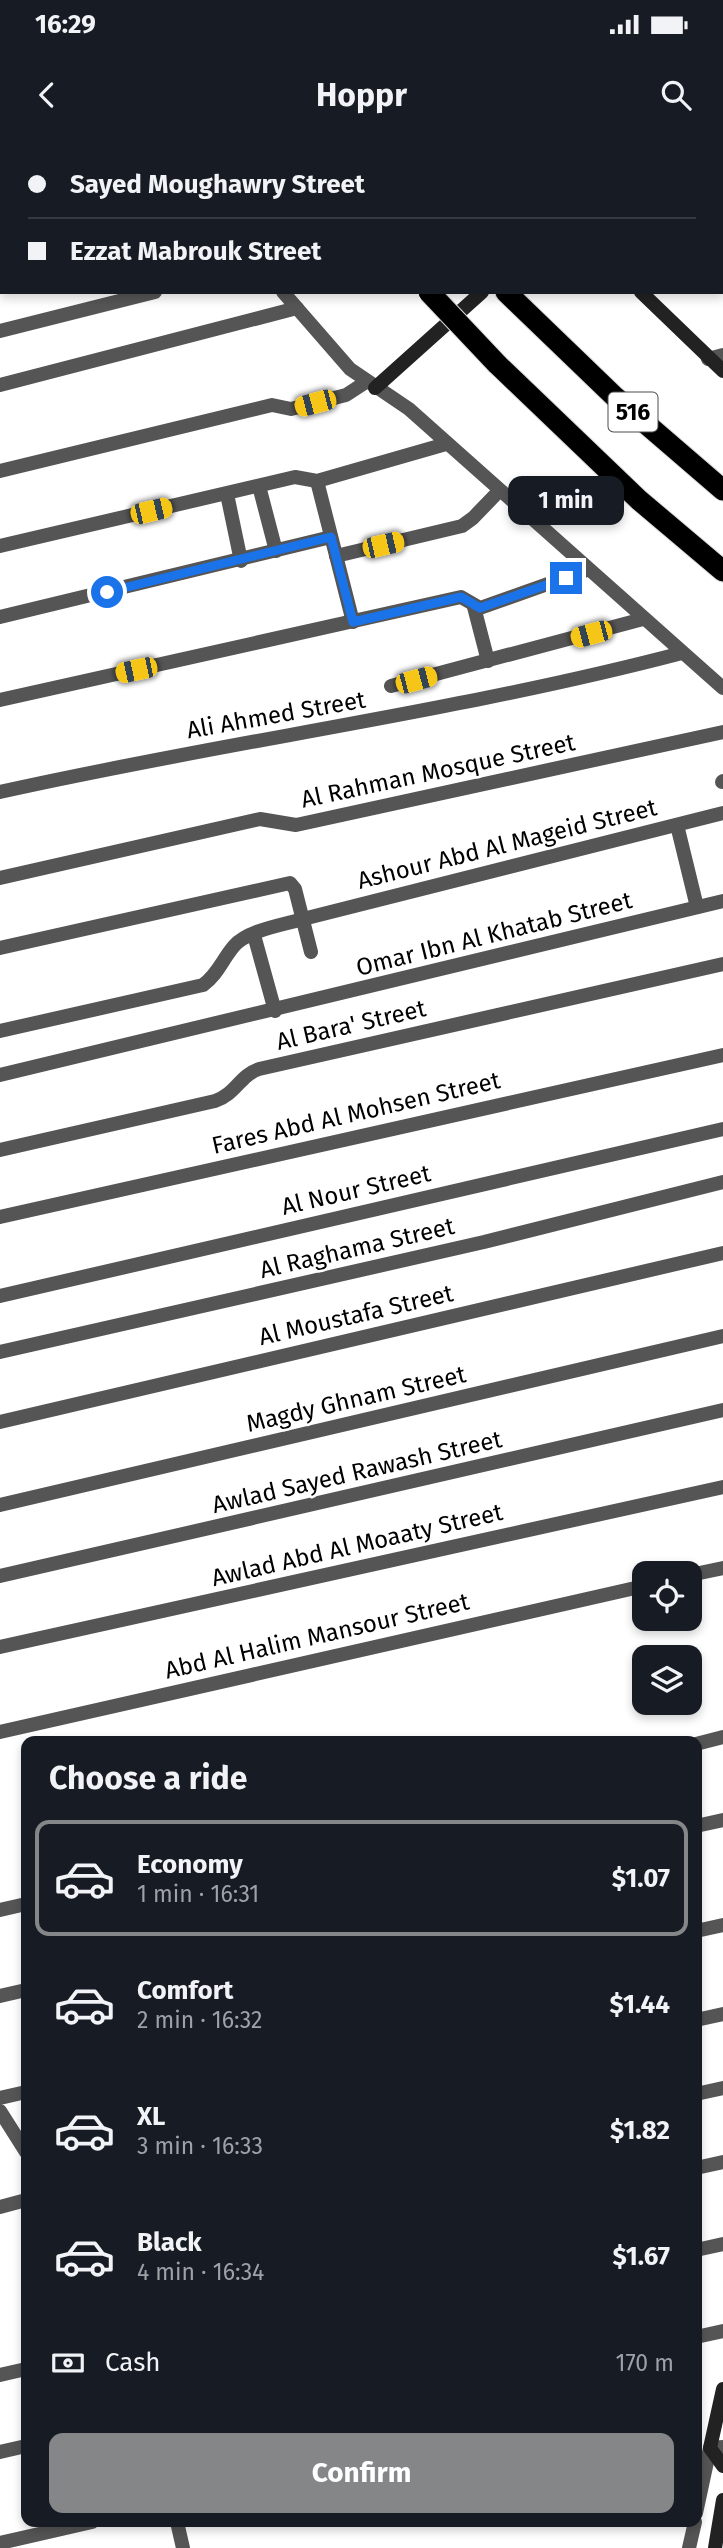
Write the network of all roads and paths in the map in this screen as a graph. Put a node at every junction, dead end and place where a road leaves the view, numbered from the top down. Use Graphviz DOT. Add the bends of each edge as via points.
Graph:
graph roads {
  1 [pos="147,294"];
  2 [pos="285,294"];
  3 [pos="431,294"];
  4 [pos="480,294"];
  5 [pos="508,294"];
  6 [pos="643,294"];
  7 [pos="297,309"];
  8 [pos="0,331"];
  9 [pos="723,355"];
  10 [pos="708,359"];
  11 [pos="723,371"];
  12 [pos="371,384"];
  13 [pos="0,385"];
  14 [pos="446,444"];
  15 [pos="0,471"];
  16 [pos="317,481"];
  17 [pos="259,486"];
  18 [pos="723,490"];
  19 [pos="499,491"];
  20 [pos="227,494"];
  21 [pos="331,537"];
  22 [pos="0,546"];
  23 [pos="276,551"];
  24 [pos="336,556"];
  25 [pos="241,561"];
  26 [pos="587,570"];
  27 [pos="723,571"];
  28 [pos="474,607"];
  29 [pos="0,617"];
  30 [pos="643,620"];
  31 [pos="353,622"];
  32 [pos="682,653"];
  33 [pos="488,661"];
  34 [pos="391,686"];
  35 [pos="723,688"];
  36 [pos="0,700"];
  37 [pos="723,732"];
  38 [pos="0,792"];
  39 [pos="723,813"];
  40 [pos="677,825"];
  41 [pos="0,878"];
  42 [pos="723,901"];
  43 [pos="697,907"];
  44 [pos="303,919"];
  45 [pos="254,935"];
  46 [pos="0,948"];
  47 [pos="311,952"];
  48 [pos="723,964"];
  49 [pos="275,1011"];
  50 [pos="0,1031"];
  51 [pos="723,1055"];
  52 [pos="0,1075"];
  53 [pos="723,1129"];
  54 [pos="0,1150"];
  55 [pos="723,1182"];
  56 [pos="0,1217"];
  57 [pos="723,1253"];
  58 [pos="0,1296"];
  59 [pos="723,1336"];
  60 [pos="0,1352"];
  61 [pos="723,1410"];
  62 [pos="0,1422"];
  63 [pos="723,1487"];
  64 [pos="0,1505"];
  65 [pos="723,1567"];
  66 [pos="702,1572"];
  67 [pos="0,1576"];
  68 [pos="632,1589"];
  69 [pos="0,1647"];
  70 [pos="0,1731"];
  71 [pos="723,1738"];
  72 [pos="702,1743"];
  73 [pos="723,1820"];
  74 [pos="702,1825"];
  75 [pos="21,1905"];
  76 [pos="0,1910"];
  77 [pos="723,1925"];
  78 [pos="702,1930"];
  79 [pos="21,1991"];
  80 [pos="0,1996"];
  81 [pos="723,2014"];
  82 [pos="702,2019"];
  83 [pos="723,2088"];
  84 [pos="21,2093"];
  85 [pos="702,2093"];
  86 [pos="0,2098"];
  87 [pos="1,2114"];
  88 [pos="21,2144"];
  89 [pos="723,2162"];
  90 [pos="702,2167"];
  91 [pos="21,2201"];
  92 [pos="0,2207"];
  93 [pos="723,2244"];
  94 [pos="702,2249"];
  95 [pos="723,2331"];
  96 [pos="702,2336"];
  97 [pos="21,2370"];
  98 [pos="0,2375"];
  99 [pos="723,2389"];
  100 [pos="21,2447"];
  101 [pos="717,2447"];
  102 [pos="0,2452"];
  103 [pos="723,2466"];
  104 [pos="702,2494"];
  105 [pos="723,2500"];
  106 [pos="70,2527"];
  107 [pos="178,2527"];
  108 [pos="694,2527"];
  109 [pos="720,2528"];
  110 [pos="0,2543"];
  111 [pos="183,2548"];
  112 [pos="689,2548"];
  113 [pos="715,2548"];
  1 -- 8 [label="street"];
  2 -- 7 [label="street"];
  3 -- 27 [label="highway, 516, bridge" via="639,500"];
  4 -- 12 [label="street"];
  5 -- 18 [label="highway, 516"];
  6 -- 10 [label="street"];
  7 -- 12 [label="street" via="333,351"];
  7 -- 13 [label="street"];
  9 -- 10 [label="street"];
  10 -- 11 [label="street"];
  12 -- 14 [label="street" via="409,409"];
  12 -- 15 [label="street" via="291,409 272,405"];
  14 -- 16 [label="street"];
  14 -- 19 [label="street"];
  16 -- 17 [label="street" via="295,477"];
  16 -- 21 [label="street"];
  17 -- 20 [label="street"];
  17 -- 23 [label="street"];
  19 -- 24 [label="street" via="462,526"];
  19 -- 26 [label="street"];
  20 -- 22 [label="street"];
  20 -- 25 [label="street"];
  21 -- 23 [label="street"];
  21 -- 24 [label="street"];
  23 -- 25 [label="street"];
  24 -- 31 [label="street"];
  25 -- 29 [label="street"];
  26 -- 28 [label="street"];
  26 -- 30 [label="street"];
  28 -- 31 [label="street" via="461,597"];
  28 -- 33 [label="street"];
  30 -- 32 [label="street"];
  30 -- 33 [label="street"];
  31 -- 36 [label="street"];
  32 -- 35 [label="street"];
  32 -- 38 [label="street, Ali Ahmed Street" via="493,699"];
  33 -- 34 [label="street"];
  37 -- 41 [label="street, Al Rahman Mosque Street" via="296,825 260,819"];
  39 -- 40 [label="street, Ashour Abd Al Mageid Street"];
  40 -- 43 [label="street"];
  40 -- 44 [label="street, Ashour Abd Al Mageid Street"];
  42 -- 43 [label="street, Omar Ibn Al Khatab Street"];
  43 -- 49 [label="street, Omar Ibn Al Khatab Street"];
  44 -- 45 [label="street, Ashour Abd Al Mageid Street"];
  44 -- 46 [label="street" via="290,883"];
  44 -- 47 [label="street"];
  45 -- 49 [label="street"];
  45 -- 50 [label="street" via="235,946 203,985"];
  48 -- 54 [label="street, Al Bara' Street" via="259,1069 249,1072 231,1094 215,1101"];
  49 -- 52 [label="street, Omar Ibn Al Khatab Street"];
  51 -- 56 [label="street, Fares Abd Al Mohsen Street"];
  53 -- 58 [label="street, Al Nour Street"];
  55 -- 60 [label="street, Al Raghama Street" via="484,1242"];
  57 -- 62 [label="street, Al Moustafa Street"];
  59 -- 64 [label="street, Magdy Ghnam Street"];
  61 -- 67 [label="street, Awlad Sayed Rawash Street"];
  63 -- 69 [label="street, Awlad Abd Al Moaaty Street"];
  65 -- 66 [label="street"];
  68 -- 70 [label="street, Abd Al Halim Mansour Street"];
  71 -- 72 [label="street"];
  73 -- 74 [label="street"];
  75 -- 76 [label="street"];
  77 -- 78 [label="street"];
  79 -- 80 [label="street"];
  81 -- 82 [label="street"];
  83 -- 85 [label="street"];
  84 -- 86 [label="street"];
  87 -- 88 [label="street"];
  89 -- 90 [label="street"];
  91 -- 92 [label="street"];
  93 -- 94 [label="street"];
  95 -- 96 [label="street"];
  97 -- 98 [label="street"];
  99 -- 101 [label="street"];
  100 -- 102 [label="street"];
  101 -- 103 [label="street"];
  101 -- 104 [label="street"];
  105 -- 109 [label="street"];
  106 -- 110 [label="street"];
  107 -- 111 [label="street"];
  108 -- 112 [label="street"];
  109 -- 113 [label="street"];
}
